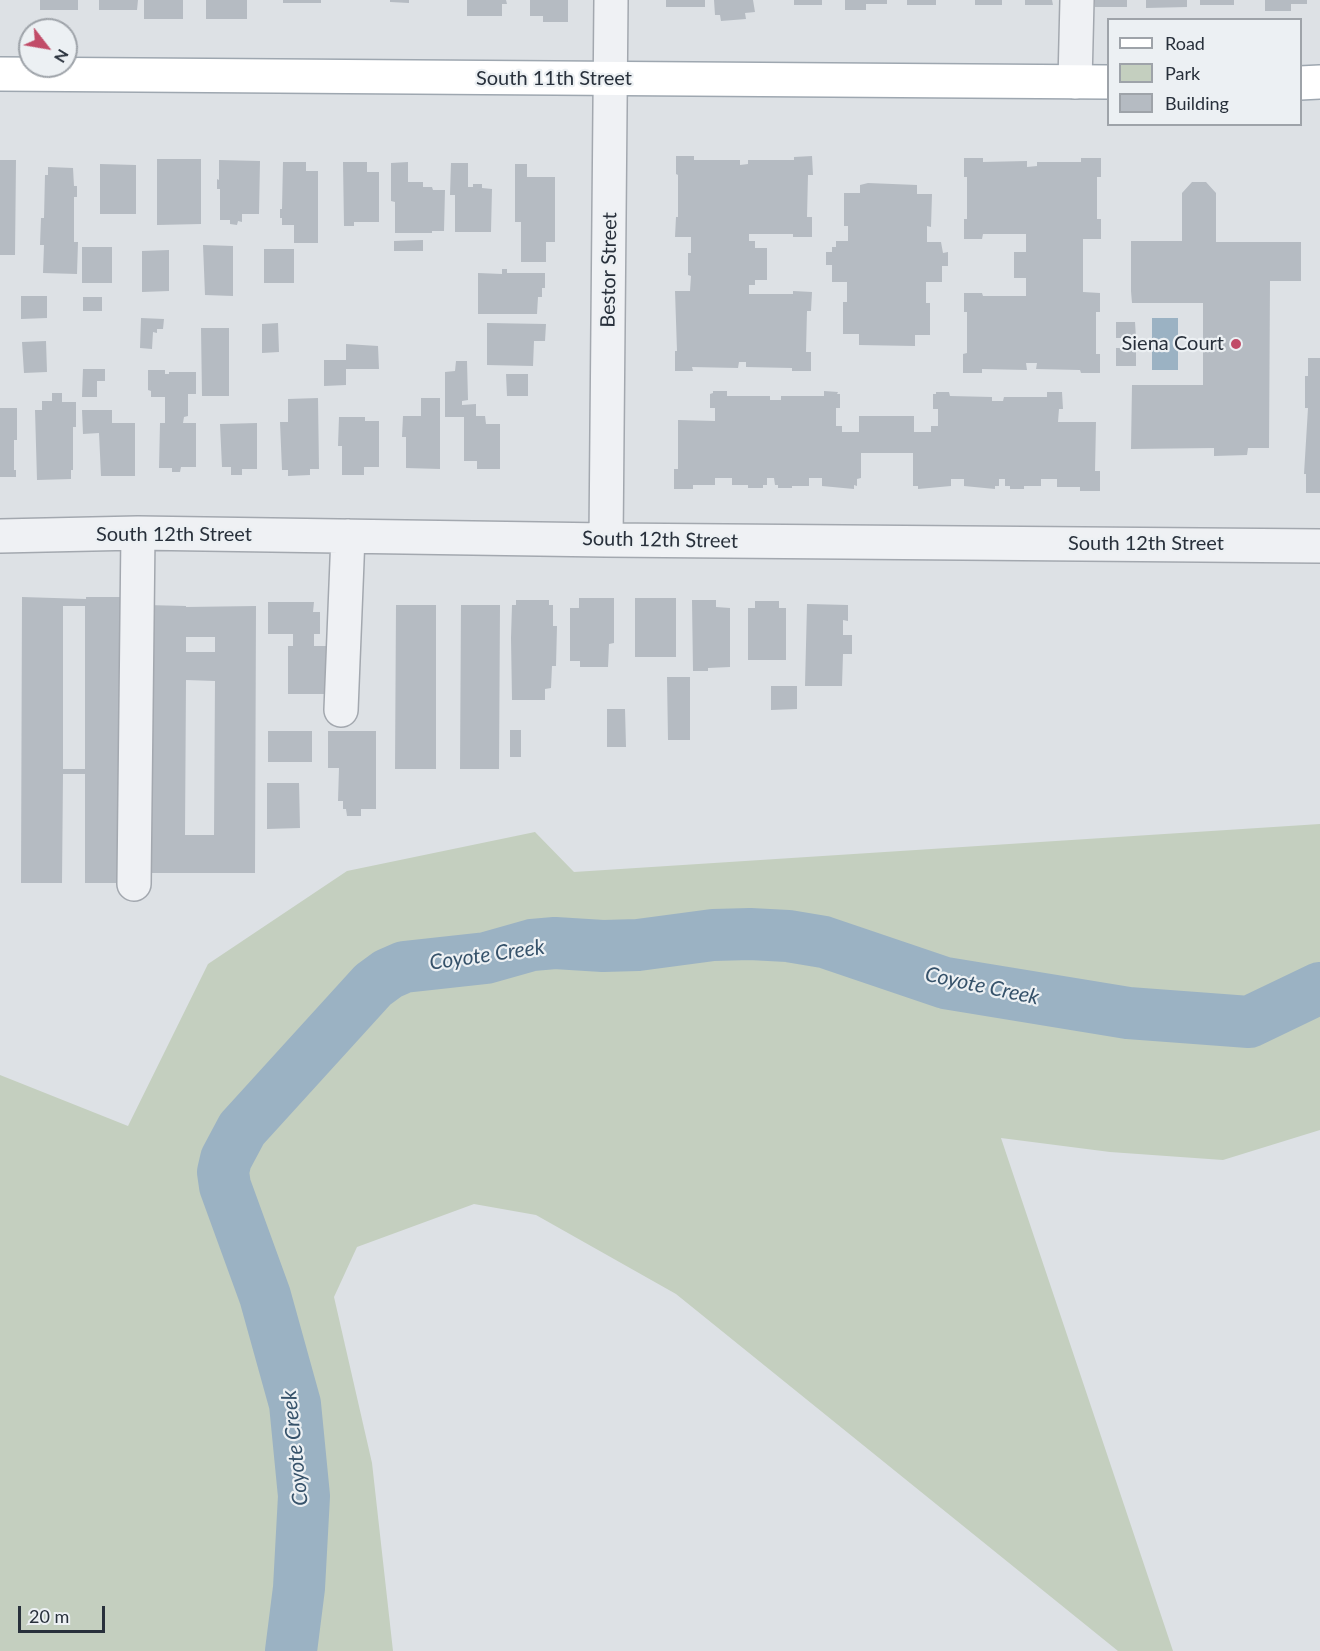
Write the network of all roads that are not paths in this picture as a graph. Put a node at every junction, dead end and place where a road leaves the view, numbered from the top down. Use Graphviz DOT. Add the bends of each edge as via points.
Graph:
graph roads {
  1 [pos="611,0"];
  2 [pos="1077,0"];
  3 [pos="0,74"];
  4 [pos="611,79"];
  5 [pos="1075,82"];
  6 [pos="1107,82"];
  7 [pos="1302,82"];
  8 [pos="1320,82"];
  9 [pos="138,533"];
  10 [pos="0,536"];
  11 [pos="348,536"];
  12 [pos="606,540"];
  13 [pos="1320,546"];
  14 [pos="341,710"];
  15 [pos="134,884"];
  1 -- 4 [label="street, Bestor Street"];
  2 -- 5 [label="street"];
  3 -- 4 [label="main road, South 11th Street"];
  4 -- 5 [label="main road, South 11th Street"];
  4 -- 12 [label="street, Bestor Street"];
  5 -- 6 [label="main road, South 11th Street"];
  7 -- 8 [label="main road"];
  9 -- 10 [label="street, South 12th Street"];
  9 -- 11 [label="street, South 12th Street"];
  9 -- 15 [label="street"];
  11 -- 12 [label="street, South 12th Street"];
  11 -- 14 [label="street"];
  12 -- 13 [label="street, South 12th Street"];
}
